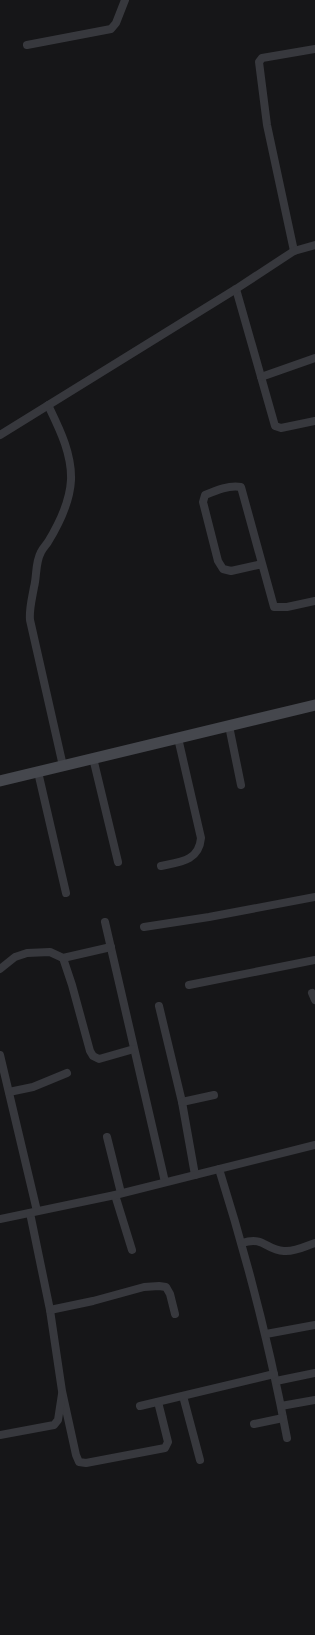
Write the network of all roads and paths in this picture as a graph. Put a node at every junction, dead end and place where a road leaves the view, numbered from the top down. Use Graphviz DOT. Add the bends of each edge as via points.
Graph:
graph roads {
  1 [pos="125,0"];
  2 [pos="27,45"];
  3 [pos="315,49"];
  4 [pos="315,245"];
  5 [pos="294,251"];
  6 [pos="236,289"];
  7 [pos="315,358"];
  8 [pos="261,376"];
  9 [pos="48,405"];
  10 [pos="315,421"];
  11 [pos="0,435"];
  12 [pos="262,564"];
  13 [pos="315,601"];
  14 [pos="315,705"];
  15 [pos="228,726"];
  16 [pos="178,738"];
  17 [pos="93,758"];
  18 [pos="63,766"];
  19 [pos="38,772"];
  20 [pos="0,780"];
  21 [pos="241,785"];
  22 [pos="118,862"];
  23 [pos="161,866"];
  24 [pos="66,893"];
  25 [pos="315,896"];
  26 [pos="105,922"];
  27 [pos="144,927"];
  28 [pos="111,947"];
  29 [pos="63,958"];
  30 [pos="315,960"];
  31 [pos="0,969"];
  32 [pos="189,985"];
  33 [pos="160,1006"];
  34 [pos="134,1049"];
  35 [pos="0,1055"];
  36 [pos="67,1073"];
  37 [pos="9,1092"];
  38 [pos="214,1095"];
  39 [pos="182,1102"];
  40 [pos="107,1137"];
  41 [pos="315,1145"];
  42 [pos="219,1169"];
  43 [pos="195,1175"];
  44 [pos="165,1182"];
  45 [pos="118,1194"];
  46 [pos="34,1212"];
  47 [pos="0,1219"];
  48 [pos="242,1243"];
  49 [pos="315,1243"];
  50 [pos="132,1250"];
  51 [pos="50,1310"];
  52 [pos="176,1314"];
  53 [pos="315,1325"];
  54 [pos="266,1334"];
  55 [pos="315,1373"];
  56 [pos="275,1377"];
  57 [pos="62,1391"];
  58 [pos="183,1396"];
  59 [pos="315,1400"];
  60 [pos="158,1402"];
  61 [pos="140,1406"];
  62 [pos="281,1406"];
  63 [pos="284,1418"];
  64 [pos="254,1424"];
  65 [pos="0,1435"];
  66 [pos="288,1438"];
  67 [pos="200,1460"];
  1 -- 2 [label="street" via="111,29"];
  3 -- 5 [label="street" via="262,58 259,62 267,125"];
  4 -- 5 [label="street"];
  5 -- 6 [label="street"];
  6 -- 8 [label="street"];
  6 -- 9 [label="street"];
  7 -- 8 [label="street"];
  8 -- 10 [label="street" via="275,426 281,428"];
  9 -- 11 [label="street"];
  9 -- 18 [label="street" via="59,428 70,463 70,492 37,561 30,603 30,620"];
  12 -- 12 [label="street" via="241,487 234,486 205,495 203,502 218,561 223,569 232,571"];
  12 -- 13 [label="street" via="274,607"];
  14 -- 15 [label="street"];
  15 -- 16 [label="street"];
  15 -- 21 [label="street"];
  16 -- 17 [label="street"];
  16 -- 23 [label="street" via="201,838 200,847 188,859"];
  17 -- 18 [label="street"];
  17 -- 22 [label="street"];
  18 -- 19 [label="street"];
  19 -- 20 [label="street"];
  19 -- 24 [label="street"];
  25 -- 27 [label="street"];
  26 -- 28 [label="street"];
  28 -- 29 [label="street"];
  28 -- 34 [label="street"];
  29 -- 31 [label="street" via="50,952 27,953"];
  29 -- 34 [label="street" via="93,1056 99,1059"];
  30 -- 32 [label="street"];
  33 -- 39 [label="street"];
  34 -- 44 [label="street"];
  35 -- 37 [label="street"];
  36 -- 37 [label="street" via="33,1087"];
  37 -- 46 [label="street"];
  38 -- 39 [label="street"];
  39 -- 43 [label="street"];
  40 -- 45 [label="street"];
  41 -- 42 [label="street"];
  42 -- 43 [label="street"];
  42 -- 48 [label="street"];
  43 -- 44 [label="street"];
  44 -- 45 [label="street"];
  45 -- 46 [label="street"];
  45 -- 50 [label="street"];
  46 -- 47 [label="street"];
  46 -- 51 [label="street"];
  48 -- 49 [label="street" via="257,1240 284,1252"];
  48 -- 54 [label="street"];
  51 -- 52 [label="street" via="144,1287 159,1286 166,1288 170,1294"];
  51 -- 57 [label="street"];
  53 -- 54 [label="street"];
  54 -- 56 [label="street"];
  55 -- 56 [label="street"];
  56 -- 58 [label="street"];
  56 -- 62 [label="street"];
  57 -- 60 [label="street" via="76,1455 82,1463 165,1448 167,1439"];
  57 -- 65 [label="street" via="58,1420 54,1425"];
  58 -- 60 [label="street"];
  58 -- 67 [label="street"];
  59 -- 62 [label="street"];
  60 -- 61 [label="street"];
  62 -- 63 [label="street"];
  63 -- 64 [label="street"];
  63 -- 66 [label="street"];
}
